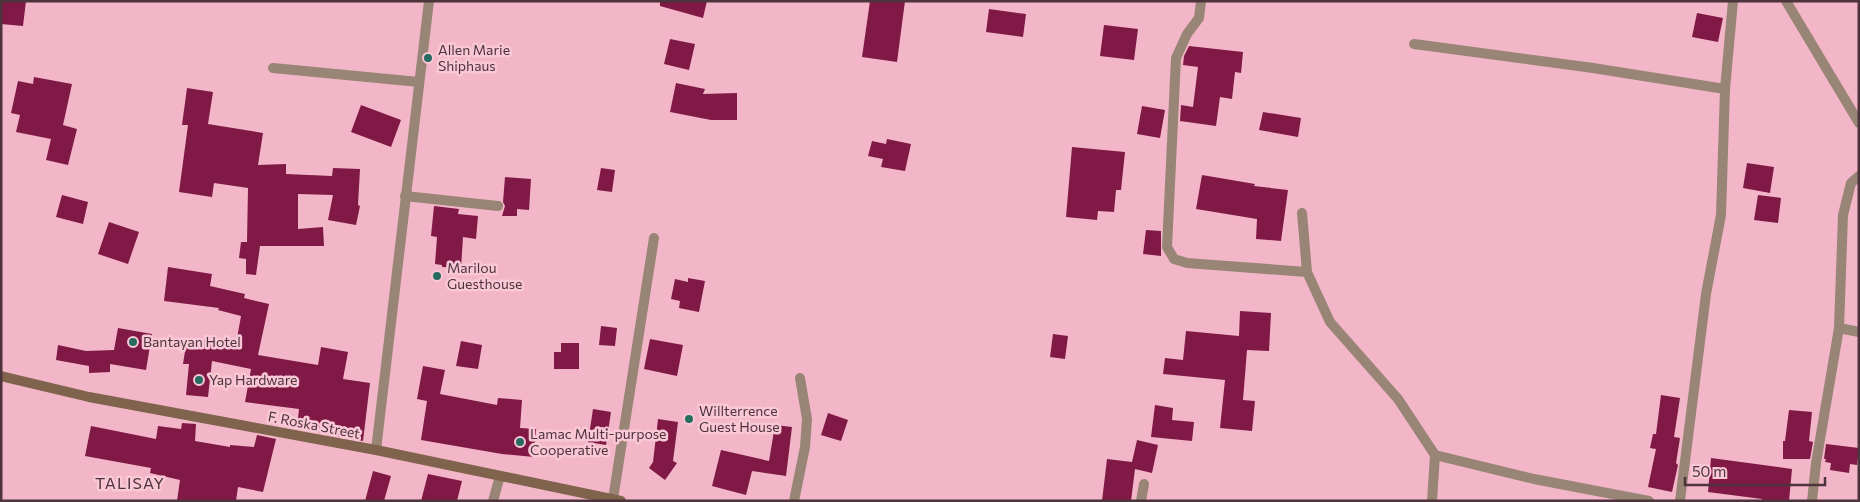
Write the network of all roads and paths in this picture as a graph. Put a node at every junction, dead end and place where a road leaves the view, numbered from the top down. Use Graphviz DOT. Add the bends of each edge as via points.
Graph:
graph roads {
  1 [pos="429,1"];
  2 [pos="1201,1"];
  3 [pos="1733,1"];
  4 [pos="1786,1"];
  5 [pos="1414,44"];
  6 [pos="273,68"];
  7 [pos="420,82"];
  8 [pos="1725,89"];
  9 [pos="1859,123"];
  10 [pos="1859,176"];
  11 [pos="405,196"];
  12 [pos="498,206"];
  13 [pos="1302,213"];
  14 [pos="654,238"];
  15 [pos="1307,272"];
  16 [pos="1839,328"];
  17 [pos="1859,332"];
  18 [pos="1,376"];
  19 [pos="800,378"];
  20 [pos="376,450"];
  21 [pos="1435,455"];
  22 [pos="500,476"];
  23 [pos="1144,484"];
  24 [pos="617,500"];
  25 [pos="492,501"];
  26 [pos="794,501"];
  27 [pos="1141,501"];
  28 [pos="1432,501"];
  29 [pos="1649,501"];
  30 [pos="1680,501"];
  31 [pos="1812,501"];
  1 -- 7 [label="street"];
  2 -- 15 [label="street" via="1199,18 1176,58 1167,247 1174,259 1187,264"];
  3 -- 8 [label="street"];
  4 -- 9 [label="street"];
  5 -- 8 [label="street"];
  6 -- 7 [label="street"];
  7 -- 11 [label="street"];
  8 -- 30 [label="street" via="1721,215 1706,294"];
  10 -- 16 [label="street" via="1851,183 1843,215"];
  11 -- 12 [label="street"];
  11 -- 20 [label="street"];
  13 -- 15 [label="street"];
  14 -- 24 [label="street"];
  15 -- 21 [label="street" via="1330,322 1398,399"];
  16 -- 17 [label="street"];
  16 -- 31 [label="street"];
  18 -- 20 [label="main road, F. Roska Street" via="89,397"];
  19 -- 26 [label="street" via="807,419"];
  20 -- 22 [label="main road, F. Roska Street"];
  21 -- 28 [label="street"];
  21 -- 29 [label="street" via="1534,479"];
  22 -- 24 [label="main road, F. Roska Street"];
  22 -- 25 [label="street"];
  23 -- 27 [label="street"];
}
